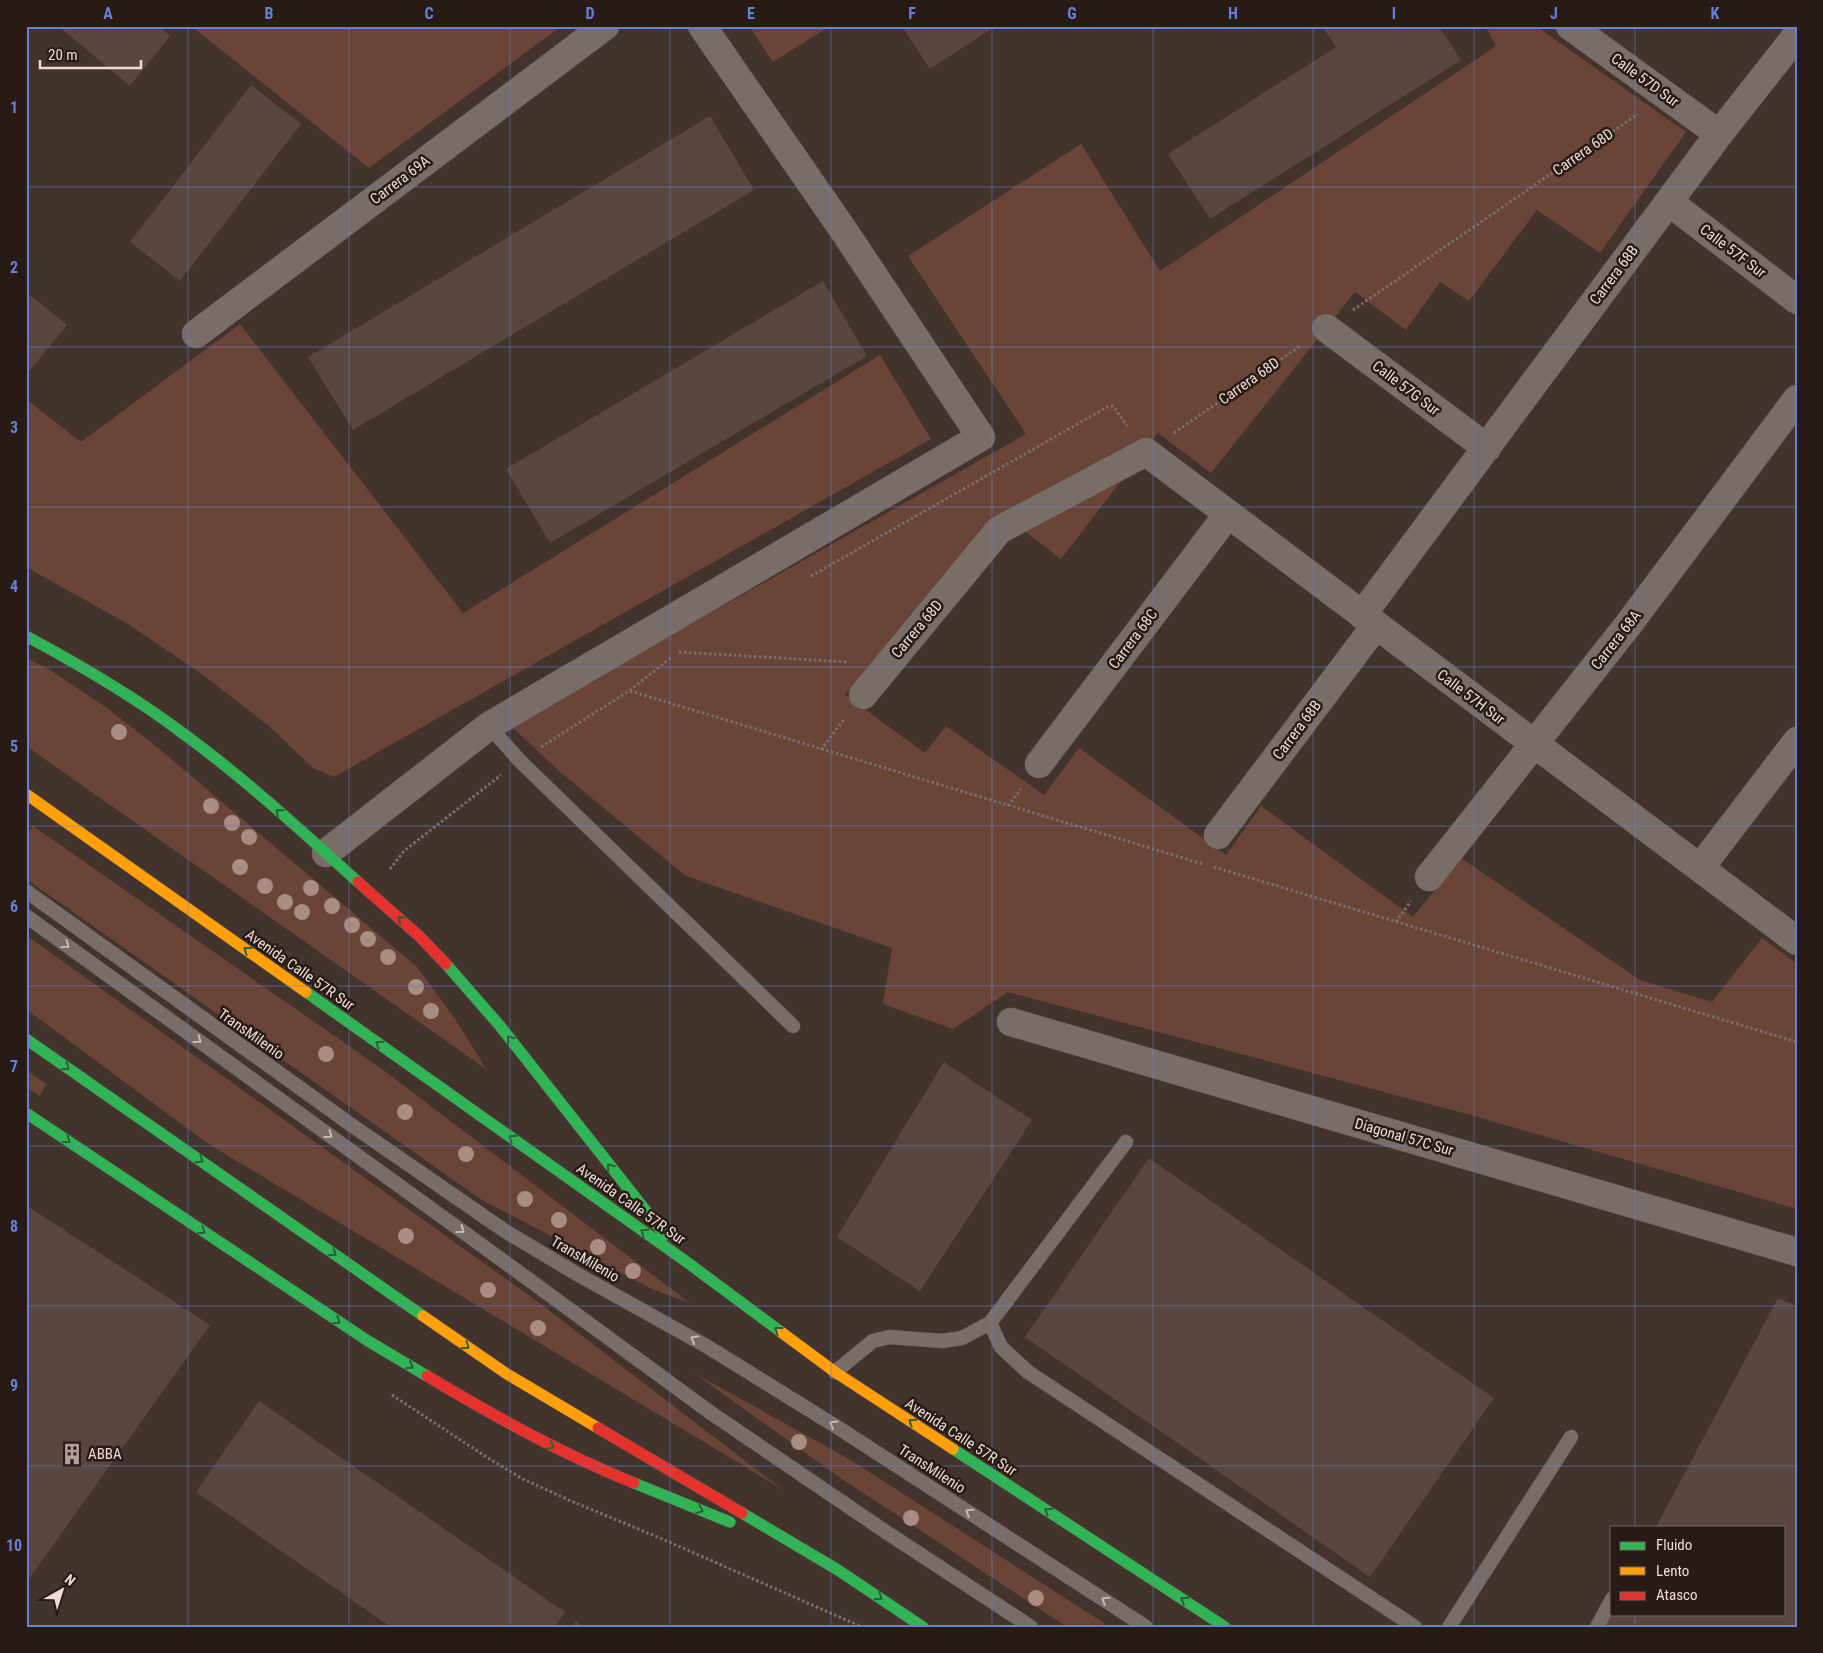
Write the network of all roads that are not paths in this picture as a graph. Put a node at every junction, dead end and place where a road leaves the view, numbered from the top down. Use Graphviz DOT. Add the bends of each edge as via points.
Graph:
graph roads {
  1 [pos="605,26"];
  2 [pos="702,26"];
  3 [pos="1570,26"];
  4 [pos="1797,35"];
  5 [pos="1719,134"];
  6 [pos="1669,202"];
  7 [pos="1797,300"];
  8 [pos="1326,328"];
  9 [pos="196,334"];
  10 [pos="1797,399"];
  11 [pos="1486,448"];
  12 [pos="1146,452"];
  13 [pos="1228,514"];
  14 [pos="1369,620"];
  15 [pos="26,636"];
  16 [pos="863,695"];
  17 [pos="489,726"];
  18 [pos="1535,744"];
  19 [pos="1791,749"];
  20 [pos="1039,764"];
  21 [pos="26,794"];
  22 [pos="1218,835"];
  23 [pos="326,853"];
  24 [pos="1700,868"];
  25 [pos="1430,876"];
  26 [pos="26,891"];
  27 [pos="26,916"];
  28 [pos="1797,941"];
  29 [pos="1011,1022"];
  30 [pos="793,1026"];
  31 [pos="26,1039"];
  32 [pos="26,1113"];
  33 [pos="1126,1142"];
  34 [pos="1797,1252"];
  35 [pos="684,1260"];
  36 [pos="990,1323"];
  37 [pos="835,1372"];
  38 [pos="1571,1437"];
  39 [pos="838,1570"];
  40 [pos="1610,1603"];
  41 [pos="923,1627"];
  42 [pos="1032,1627"];
  43 [pos="1146,1627"];
  44 [pos="1225,1627"];
  45 [pos="1415,1627"];
  46 [pos="1449,1627"];
  47 [pos="1597,1627"];
  1 -- 9 [label="street, Carrera 69A"];
  2 -- 17 [label="street" via="981,437"];
  3 -- 5 [label="street, Calle 57D Sur"];
  4 -- 5 [label="street, Carrera 68B"];
  5 -- 6 [label="street, Carrera 68B"];
  6 -- 7 [label="street, Calle 57F Sur"];
  6 -- 11 [label="street, Carrera 68B"];
  8 -- 11 [label="street, Calle 57G Sur"];
  10 -- 18 [label="street, Carrera 68A" via="1628,626"];
  11 -- 14 [label="street, Carrera 68B" via="1434,518"];
  12 -- 13 [label="street, Calle 57H Sur"];
  12 -- 16 [label="street, Carrera 68D" via="999,530"];
  13 -- 14 [label="street, Calle 57H Sur"];
  13 -- 20 [label="street, Carrera 68C"];
  14 -- 18 [label="street, Calle 57H Sur"];
  14 -- 22 [label="street, Carrera 68B"];
  23 -- 15 [label="highway, one-way" via="182,732 75,662"];
  17 -- 23 [label="street"];
  17 -- 30 [label="lane" via="520,761"];
  18 -- 24 [label="street, Calle 57H Sur"];
  18 -- 25 [label="street, Carrera 68A"];
  19 -- 24 [label="street"];
  35 -- 21 [label="highway, Avenida Calle 57R Sur, one-way"];
  35 -- 23 [label="highway, one-way" via="458,977 419,936"];
  24 -- 28 [label="street, Calle 57H Sur"];
  43 -- 26 [label="lane, TransMilenio, one-way" via="716,1352 505,1231"];
  27 -- 42 [label="lane, one-way" via="711,1413"];
  29 -- 34 [label="street, Diagonal 57C Sur"];
  31 -- 39 [label="highway, one-way" via="508,1374"];
  32 -- 39 [label="highway, one-way" via="368,1341 465,1399 596,1468"];
  33 -- 36 [label="lane"];
  37 -- 35 [label="highway, Avenida Calle 57R Sur, one-way"];
  36 -- 37 [label="lane" via="962,1338 942,1341 888,1337 873,1341"];
  36 -- 45 [label="lane" via="1001,1347 1028,1372"];
  44 -- 37 [label="highway, Avenida Calle 57R Sur, one-way"];
  38 -- 46 [label="lane"];
  39 -- 41 [label="highway, one-way"];
  40 -- 47 [label="lane"];
}
